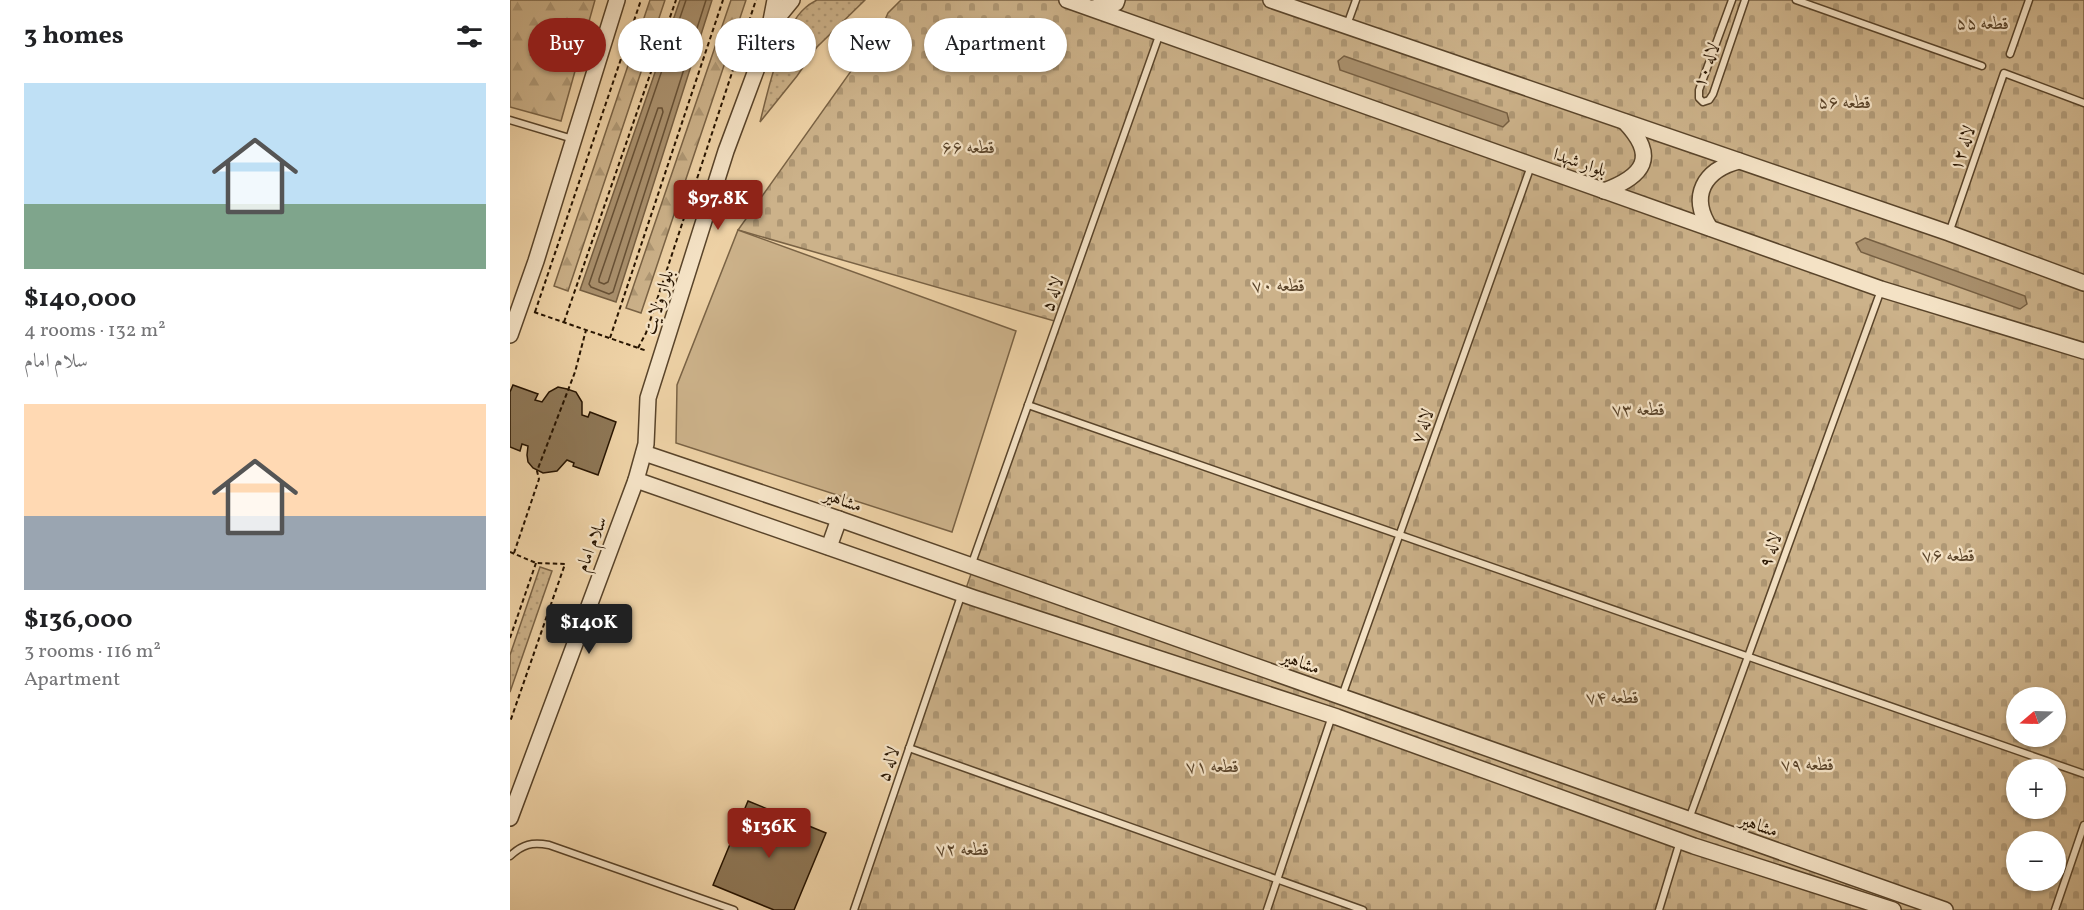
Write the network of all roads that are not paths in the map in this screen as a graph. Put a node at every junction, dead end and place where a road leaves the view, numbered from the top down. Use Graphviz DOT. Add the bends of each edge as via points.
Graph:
graph roads {
  1 [pos="617,0"];
  2 [pos="775,0"];
  3 [pos="792,0"];
  4 [pos="1067,0"];
  5 [pos="1117,0"];
  6 [pos="1271,0"];
  7 [pos="1356,0"];
  8 [pos="1732,0"];
  9 [pos="1745,0"];
  10 [pos="1796,0"];
  11 [pos="2029,0"];
  12 [pos="1093,8"];
  13 [pos="772,18"];
  14 [pos="777,18"];
  15 [pos="1346,25"];
  16 [pos="1160,32"];
  17 [pos="2010,54"];
  18 [pos="1982,66"];
  19 [pos="755,72"];
  20 [pos="2084,103"];
  21 [pos="510,120"];
  22 [pos="1624,121"];
  23 [pos="574,139"];
  24 [pos="1739,160"];
  25 [pos="1531,165"];
  26 [pos="1604,191"];
  27 [pos="1710,228"];
  28 [pos="1949,233"];
  29 [pos="2084,283"];
  30 [pos="1881,289"];
  31 [pos="510,334"];
  32 [pos="2084,351"];
  33 [pos="1028,405"];
  34 [pos="644,453"];
  35 [pos="636,480"];
  36 [pos="839,519"];
  37 [pos="1400,534"];
  38 [pos="829,547"];
  39 [pos="971,566"];
  40 [pos="962,593"];
  41 [pos="1748,656"];
  42 [pos="1341,697"];
  43 [pos="1332,715"];
  44 [pos="909,748"];
  45 [pos="2084,774"];
  46 [pos="510,818"];
  47 [pos="1688,821"];
  48 [pos="2084,825"];
  49 [pos="1681,841"];
  50 [pos="510,856"];
  51 [pos="1277,879"];
  52 [pos="735,910"];
  53 [pos="854,910"];
  54 [pos="1267,910"];
  55 [pos="1363,910"];
  56 [pos="1659,910"];
  57 [pos="1893,910"];
  58 [pos="1945,910"];
  59 [pos="2055,910"];
  1 -- 23 [label="street"];
  2 -- 13 [label="street"];
  3 -- 14 [label="street, بلوار ولایت"];
  4 -- 12 [label="street, بلوار شهدا"];
  5 -- 12 [label="street"];
  6 -- 15 [label="street"];
  7 -- 15 [label="lane"];
  8 -- 9 [label="lane, لاله ۱۰" via="1699,90 1703,102 1713,94"];
  10 -- 18 [label="lane"];
  11 -- 17 [label="lane"];
  12 -- 16 [label="street, بلوار شهدا"];
  15 -- 22 [label="street"];
  16 -- 25 [label="street, بلوار شهدا"];
  16 -- 33 [label="lane, لاله ۵"];
  19 -- 34 [label="street, بلوار ولایت" via="726,151 648,398"];
  20 -- 28 [label="lane, لاله ۱۲" via="2004,73"];
  21 -- 23 [label="lane"];
  22 -- 24 [label="street"];
  22 -- 26 [label="street" via="1643,145 1644,156 1639,171 1629,180"];
  23 -- 31 [label="street"];
  24 -- 27 [label="street" via="1725,164 1705,182 1700,193 1700,207"];
  24 -- 28 [label="street"];
  25 -- 26 [label="street, بلوار شهدا"];
  25 -- 37 [label="lane, لاله ۷"];
  26 -- 27 [label="street, بلوار شهدا"];
  27 -- 30 [label="street, بلوار شهدا"];
  28 -- 29 [label="street"];
  30 -- 32 [label="street, بلوار شهدا"];
  30 -- 41 [label="lane, لاله ۹"];
  33 -- 37 [label="lane"];
  33 -- 39 [label="lane, لاله ۵"];
  34 -- 35 [label="street, سلام امام"];
  34 -- 36 [label="street, مشاهیر"];
  35 -- 38 [label="street"];
  35 -- 46 [label="street, سلام امام"];
  36 -- 38 [label="street"];
  36 -- 39 [label="street, مشاهیر"];
  37 -- 41 [label="lane"];
  37 -- 42 [label="lane, لاله ۷"];
  38 -- 40 [label="street"];
  39 -- 42 [label="street, مشاهیر"];
  40 -- 43 [label="street"];
  40 -- 44 [label="lane, لاله ۵"];
  41 -- 45 [label="lane"];
  41 -- 47 [label="lane, لاله ۹"];
  42 -- 47 [label="street, مشاهیر"];
  43 -- 49 [label="street"];
  43 -- 51 [label="lane"];
  44 -- 51 [label="lane"];
  44 -- 53 [label="lane, لاله ۵"];
  47 -- 58 [label="street, مشاهیر"];
  48 -- 59 [label="lane"];
  49 -- 56 [label="lane"];
  49 -- 57 [label="street"];
  50 -- 52 [label="lane" via="525,844 549,845"];
  51 -- 54 [label="lane"];
  51 -- 55 [label="lane"];
}
